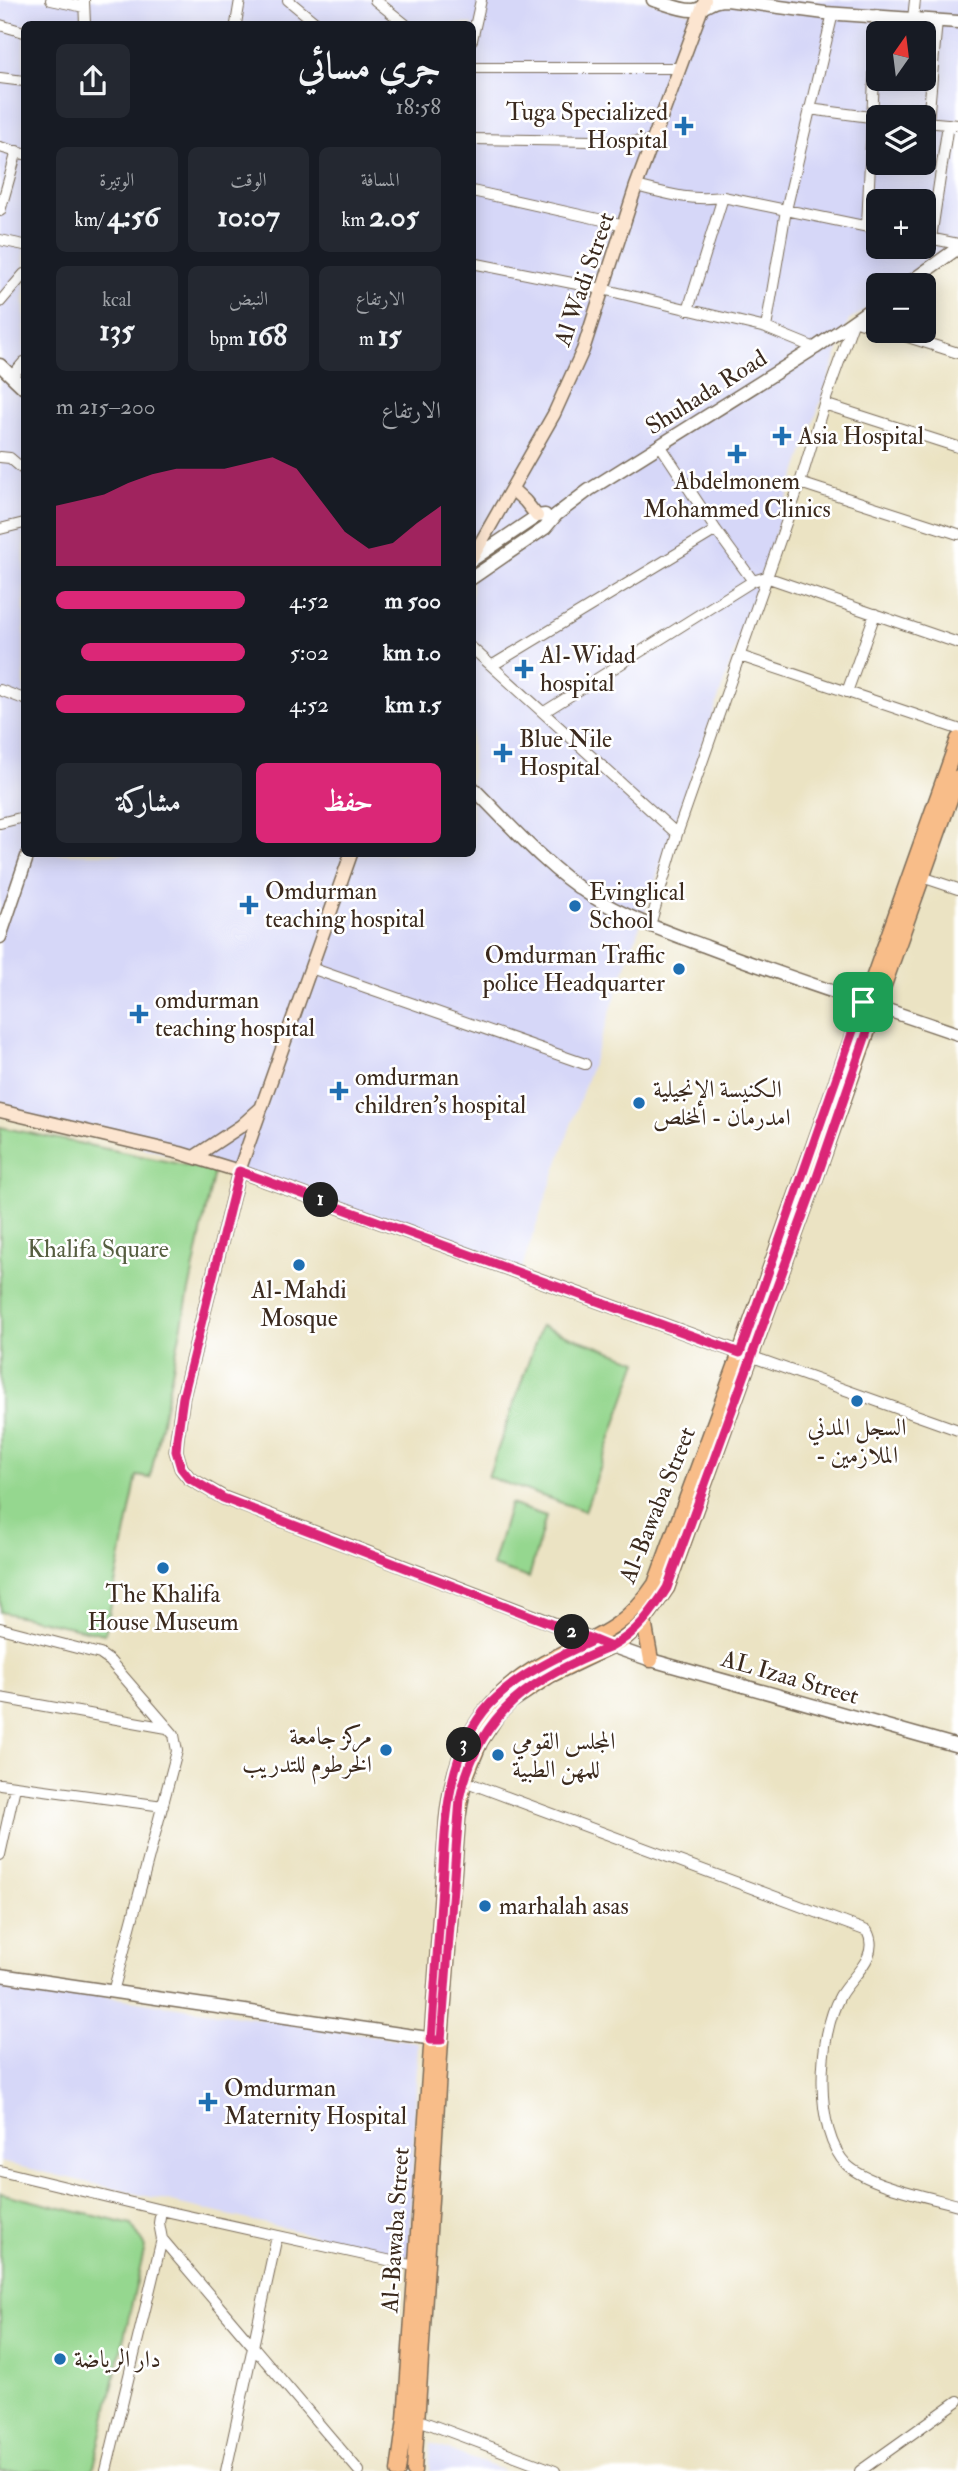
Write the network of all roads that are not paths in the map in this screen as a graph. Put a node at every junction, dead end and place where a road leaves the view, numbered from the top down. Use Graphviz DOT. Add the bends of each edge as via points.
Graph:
graph roads {
  1 [pos="51,0"];
  2 [pos="240,0"];
  3 [pos="288,0"];
  4 [pos="375,0"];
  5 [pos="481,0"];
  6 [pos="653,0"];
  7 [pos="915,0"];
  8 [pos="84,4"];
  9 [pos="705,4"];
  10 [pos="828,9"];
  11 [pos="877,15"];
  12 [pos="913,19"];
  13 [pos="937,20"];
  14 [pos="236,21"];
  15 [pos="313,21"];
  16 [pos="397,21"];
  17 [pos="476,22"];
  18 [pos="958,22"];
  19 [pos="0,25"];
  20 [pos="21,31"];
  21 [pos="476,68"];
  22 [pos="679,68"];
  23 [pos="0,78"];
  24 [pos="21,81"];
  25 [pos="876,105"];
  26 [pos="928,105"];
  27 [pos="809,109"];
  28 [pos="866,117"];
  29 [pos="953,124"];
  30 [pos="476,139"];
  31 [pos="654,142"];
  32 [pos="0,147"];
  33 [pos="21,153"];
  34 [pos="636,186"];
  35 [pos="476,192"];
  36 [pos="723,197"];
  37 [pos="936,199"];
  38 [pos="786,210"];
  39 [pos="0,211"];
  40 [pos="625,225"];
  41 [pos="866,226"];
  42 [pos="0,240"];
  43 [pos="936,240"];
  44 [pos="21,244"];
  45 [pos="958,246"];
  46 [pos="476,263"];
  47 [pos="921,273"];
  48 [pos="21,278"];
  49 [pos="602,289"];
  50 [pos="0,302"];
  51 [pos="688,310"];
  52 [pos="866,312"];
  53 [pos="854,320"];
  54 [pos="866,324"];
  55 [pos="766,328"];
  56 [pos="927,343"];
  57 [pos="815,348"];
  58 [pos="958,353"];
  59 [pos="0,365"];
  60 [pos="21,366"];
  61 [pos="12,376"];
  62 [pos="21,385"];
  63 [pos="824,404"];
  64 [pos="660,445"];
  65 [pos="958,447"];
  66 [pos="0,457"];
  67 [pos="21,467"];
  68 [pos="800,483"];
  69 [pos="512,489"];
  70 [pos="556,515"];
  71 [pos="537,516"];
  72 [pos="21,524"];
  73 [pos="0,529"];
  74 [pos="716,530"];
  75 [pos="958,534"];
  76 [pos="476,552"];
  77 [pos="476,556"];
  78 [pos="476,575"];
  79 [pos="766,577"];
  80 [pos="753,581"];
  81 [pos="875,614"];
  82 [pos="958,643"];
  83 [pos="476,651"];
  84 [pos="740,656"];
  85 [pos="493,665"];
  86 [pos="0,690"];
  87 [pos="847,692"];
  88 [pos="21,698"];
  89 [pos="544,712"];
  90 [pos="958,729"];
  91 [pos="958,739"];
  92 [pos="958,777"];
  93 [pos="476,792"];
  94 [pos="21,818"];
  95 [pos="0,823"];
  96 [pos="677,834"];
  97 [pos="27,857"];
  98 [pos="350,857"];
  99 [pos="922,877"];
  100 [pos="958,889"];
  101 [pos="650,925"];
  102 [pos="0,937"];
  103 [pos="311,968"];
  104 [pos="870,1004"];
  105 [pos="958,1034"];
  106 [pos="585,1064"];
  107 [pos="262,1107"];
  108 [pos="0,1111"];
  109 [pos="194,1157"];
  110 [pos="239,1171"];
  111 [pos="745,1354"];
  112 [pos="958,1430"];
  113 [pos="644,1621"];
  114 [pos="0,1628"];
  115 [pos="594,1640"];
  116 [pos="611,1647"];
  117 [pos="651,1660"];
  118 [pos="0,1698"];
  119 [pos="167,1728"];
  120 [pos="958,1746"];
  121 [pos="464,1781"];
  122 [pos="0,1784"];
  123 [pos="15,1787"];
  124 [pos="163,1806"];
  125 [pos="0,1855"];
  126 [pos="0,1975"];
  127 [pos="113,1993"];
  128 [pos="436,2040"];
  129 [pos="0,2171"];
  130 [pos="958,2205"];
  131 [pos="161,2210"];
  132 [pos="277,2236"];
  133 [pos="162,2239"];
  134 [pos="421,2268"];
  135 [pos="254,2347"];
  136 [pos="958,2402"];
  137 [pos="416,2419"];
  138 [pos="106,2471"];
  139 [pos="226,2471"];
  140 [pos="359,2471"];
  141 [pos="398,2471"];
  142 [pos="414,2471"];
  143 [pos="555,2471"];
  144 [pos="860,2471"];
  1 -- 8 [label="street"];
  2 -- 14 [label="street"];
  3 -- 15 [label="street"];
  4 -- 16 [label="street"];
  5 -- 17 [label="street"];
  6 -- 9 [label="street" via="691,10"];
  7 -- 12 [label="street"];
  9 -- 10 [label="street" via="727,0"];
  9 -- 22 [label="main road, Al Wadi Street"];
  10 -- 11 [label="street"];
  10 -- 27 [label="street"];
  11 -- 12 [label="street"];
  11 -- 25 [label="street"];
  12 -- 13 [label="street"];
  13 -- 18 [label="street"];
  13 -- 26 [label="street"];
  19 -- 20 [label="street"];
  21 -- 22 [label="street"];
  22 -- 31 [label="main road, Al Wadi Street"];
  23 -- 24 [label="street"];
  27 -- 28 [label="street"];
  27 -- 38 [label="street"];
  29 -- 37 [label="street"];
  30 -- 31 [label="street"];
  31 -- 34 [label="main road, Al Wadi Street"];
  32 -- 33 [label="street"];
  33 -- 39 [label="street"];
  34 -- 36 [label="street" via="700,200"];
  34 -- 40 [label="main road, Al Wadi Street"];
  35 -- 40 [label="street"];
  36 -- 38 [label="street"];
  36 -- 51 [label="street"];
  38 -- 41 [label="street"];
  38 -- 55 [label="street"];
  40 -- 49 [label="main road, Al Wadi Street"];
  42 -- 44 [label="street"];
  43 -- 45 [label="street"];
  45 -- 47 [label="street"];
  46 -- 49 [label="street"];
  48 -- 50 [label="street"];
  49 -- 51 [label="street"];
  49 -- 69 [label="main road, Al Wadi Street" via="569,382"];
  51 -- 55 [label="street"];
  52 -- 53 [label="street, Shuhada Road"];
  53 -- 54 [label="street"];
  53 -- 57 [label="street, Shuhada Road"];
  53 -- 63 [label="street"];
  55 -- 57 [label="street"];
  56 -- 58 [label="street"];
  57 -- 64 [label="street, Shuhada Road"];
  59 -- 61 [label="street"];
  60 -- 61 [label="street"];
  61 -- 62 [label="street"];
  63 -- 65 [label="street"];
  63 -- 68 [label="street"];
  64 -- 70 [label="street, Shuhada Road"];
  64 -- 74 [label="street"];
  66 -- 67 [label="street" via="10,458"];
  68 -- 75 [label="street"];
  68 -- 79 [label="street"];
  69 -- 71 [label="main road"];
  69 -- 76 [label="main road, Al Wadi Street"];
  70 -- 71 [label="street"];
  70 -- 78 [label="street, Shuhada Road" via="545,528"];
  71 -- 77 [label="street"];
  72 -- 73 [label="street"];
  74 -- 80 [label="street"];
  74 -- 85 [label="street"];
  79 -- 80 [label="street"];
  79 -- 81 [label="street"];
  79 -- 84 [label="street"];
  80 -- 89 [label="street"];
  81 -- 82 [label="street"];
  81 -- 87 [label="street"];
  83 -- 85 [label="street"];
  84 -- 87 [label="street"];
  84 -- 96 [label="street"];
  85 -- 89 [label="street"];
  86 -- 88 [label="street"];
  87 -- 90 [label="street"];
  89 -- 96 [label="street"];
  91 -- 104 [label="main road"];
  92 -- 99 [label="main road"];
  93 -- 101 [label="street" via="580,888"];
  94 -- 95 [label="street"];
  96 -- 101 [label="street"];
  97 -- 102 [label="street"];
  98 -- 103 [label="main road"];
  99 -- 100 [label="street"];
  99 -- 104 [label="main road"];
  101 -- 104 [label="street"];
  103 -- 106 [label="street"];
  103 -- 107 [label="main road"];
  104 -- 105 [label="street"];
  104 -- 111 [label="main road" via="817,1177"];
  107 -- 109 [label="main road"];
  107 -- 110 [label="main road"];
  108 -- 109 [label="main road"];
  109 -- 110 [label="main road"];
  110 -- 111 [label="street"];
  110 -- 115 [label="street, AL Izaa Street" via="183,1397 176,1451 181,1468 223,1498"];
  111 -- 112 [label="street"];
  111 -- 113 [label="main road, Al-Bawaba Street" via="676,1567"];
  111 -- 115 [label="main road, Al-Bawaba Street" via="655,1584 632,1614"];
  113 -- 116 [label="main road, Al-Bawaba Street"];
  113 -- 117 [label="main road"];
  114 -- 119 [label="street" via="100,1654"];
  115 -- 116 [label="street, AL Izaa Street"];
  115 -- 128 [label="main road, Al-Bawaba Street" via="542,1664 503,1692 479,1718 463,1749 449,1795"];
  116 -- 117 [label="street, AL Izaa Street"];
  116 -- 121 [label="main road, Al-Bawaba Street" via="551,1675 510,1702 480,1742"];
  117 -- 120 [label="street, AL Izaa Street"];
  118 -- 119 [label="street"];
  119 -- 124 [label="street" via="174,1735 177,1751"];
  121 -- 128 [label="main road, Al-Bawaba Street"];
  121 -- 130 [label="street" via="867,1931 872,1946 868,1956 838,2000 828,2028 822,2099 835,2145 848,2166 862,2175"];
  122 -- 123 [label="street"];
  123 -- 124 [label="street"];
  123 -- 125 [label="street"];
  124 -- 127 [label="street"];
  126 -- 127 [label="street"];
  127 -- 128 [label="street"];
  128 -- 134 [label="main road, Al-Bawaba Street"];
  129 -- 131 [label="street"];
  131 -- 132 [label="street"];
  131 -- 133 [label="street"];
  132 -- 134 [label="street"];
  132 -- 135 [label="street"];
  133 -- 135 [label="street"];
  133 -- 138 [label="street"];
  134 -- 137 [label="main road, Al-Bawaba Street"];
  134 -- 141 [label="main road"];
  135 -- 139 [label="street"];
  135 -- 140 [label="street"];
  136 -- 144 [label="street"];
  137 -- 142 [label="main road, Al-Bawaba Street"];
  137 -- 143 [label="street"];
}
